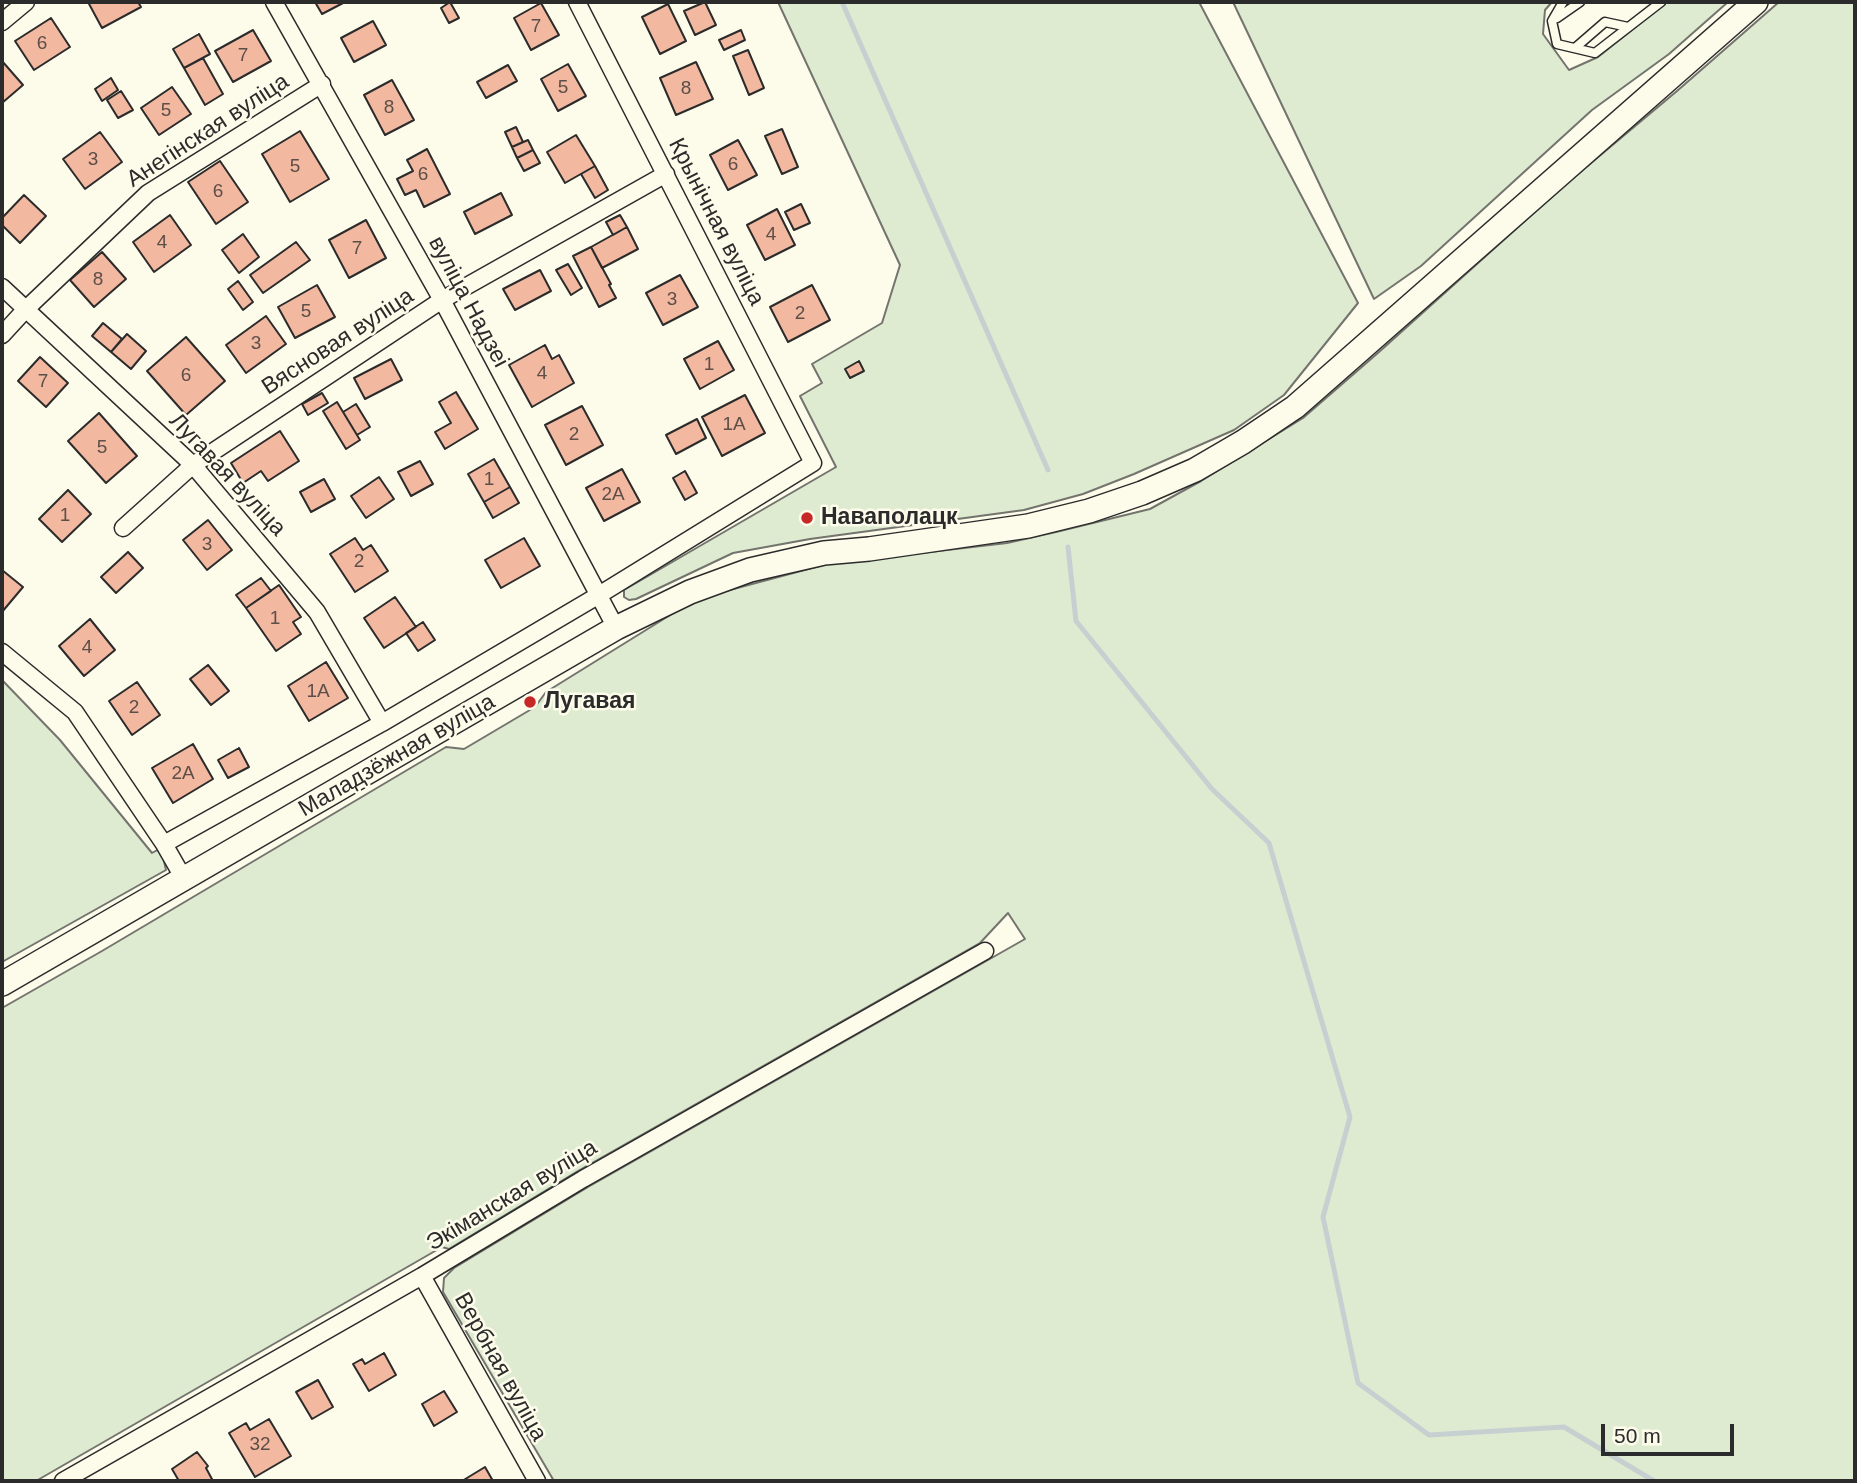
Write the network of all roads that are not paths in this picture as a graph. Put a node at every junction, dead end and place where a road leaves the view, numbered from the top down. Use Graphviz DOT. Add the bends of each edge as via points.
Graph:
graph roads {
  1 [pos="26,2"];
  2 [pos="274,2"];
  3 [pos="577,2"];
  4 [pos="1563,2"];
  5 [pos="1580,2"];
  6 [pos="1661,2"];
  7 [pos="1756,2"];
  8 [pos="1552,21"];
  9 [pos="2,22"];
  10 [pos="1628,27"];
  11 [pos="1576,48"];
  12 [pos="322,84"];
  13 [pos="666,173"];
  14 [pos="2,287"];
  15 [pos="442,300"];
  16 [pos="25,310"];
  17 [pos="2,335"];
  18 [pos="193,465"];
  19 [pos="123,528"];
  20 [pos="599,595"];
  21 [pos="616,628"];
  22 [pos="2,652"];
  23 [pos="382,723"];
  24 [pos="164,844"];
  25 [pos="184,879"];
  26 [pos="985,951"];
  27 [pos="2,984"];
  28 [pos="422,1276"];
  29 [pos="63,1481"];
  30 [pos="537,1481"];
  1 -- 9 [label="street"];
  2 -- 12 [label="street, вуліца Надзеі"];
  3 -- 13 [label="street, Крынічная вуліца"];
  4 -- 8 [label="lane"];
  5 -- 8 [label="lane"];
  6 -- 10 [label="lane"];
  7 -- 21 [label="main road, Маладзёжная вуліца" via="1295,408 1195,470 1142,493 1028,526 824,553 750,570"];
  8 -- 11 [label="lane" via="1557,44"];
  10 -- 11 [label="lane" via="1595,53"];
  10 -- 11 [label="lane" via="1605,22"];
  12 -- 15 [label="street, вуліца Надзеі"];
  12 -- 16 [label="street, Анегінская вуліца" via="148,193"];
  13 -- 15 [label="street, Вясновая вуліца"];
  13 -- 20 [label="street, Крынічная вуліца" via="813,463"];
  14 -- 16 [label="street, Лугавая вуліца"];
  15 -- 18 [label="street, Вясновая вуліца"];
  15 -- 20 [label="street, вуліца Надзеі"];
  16 -- 17 [label="street, Анегінская вуліца"];
  16 -- 18 [label="street, Лугавая вуліца"];
  18 -- 19 [label="street, Вясновая вуліца"];
  18 -- 23 [label="street, Лугавая вуліца" via="317,612"];
  20 -- 21 [label="street, вуліца Надзеі"];
  20 -- 23 [label="street"];
  21 -- 25 [label="main road, Маладзёжная вуліца"];
  22 -- 24 [label="street" via="75,712"];
  23 -- 24 [label="street"];
  24 -- 25 [label="street"];
  25 -- 27 [label="main road, Маладзёжная вуліца"];
  26 -- 28 [label="street, Экіманская вуліца" via="583,1179"];
  28 -- 29 [label="street, Экіманская вуліца"];
  28 -- 30 [label="street, Вербная вуліца"];
}
